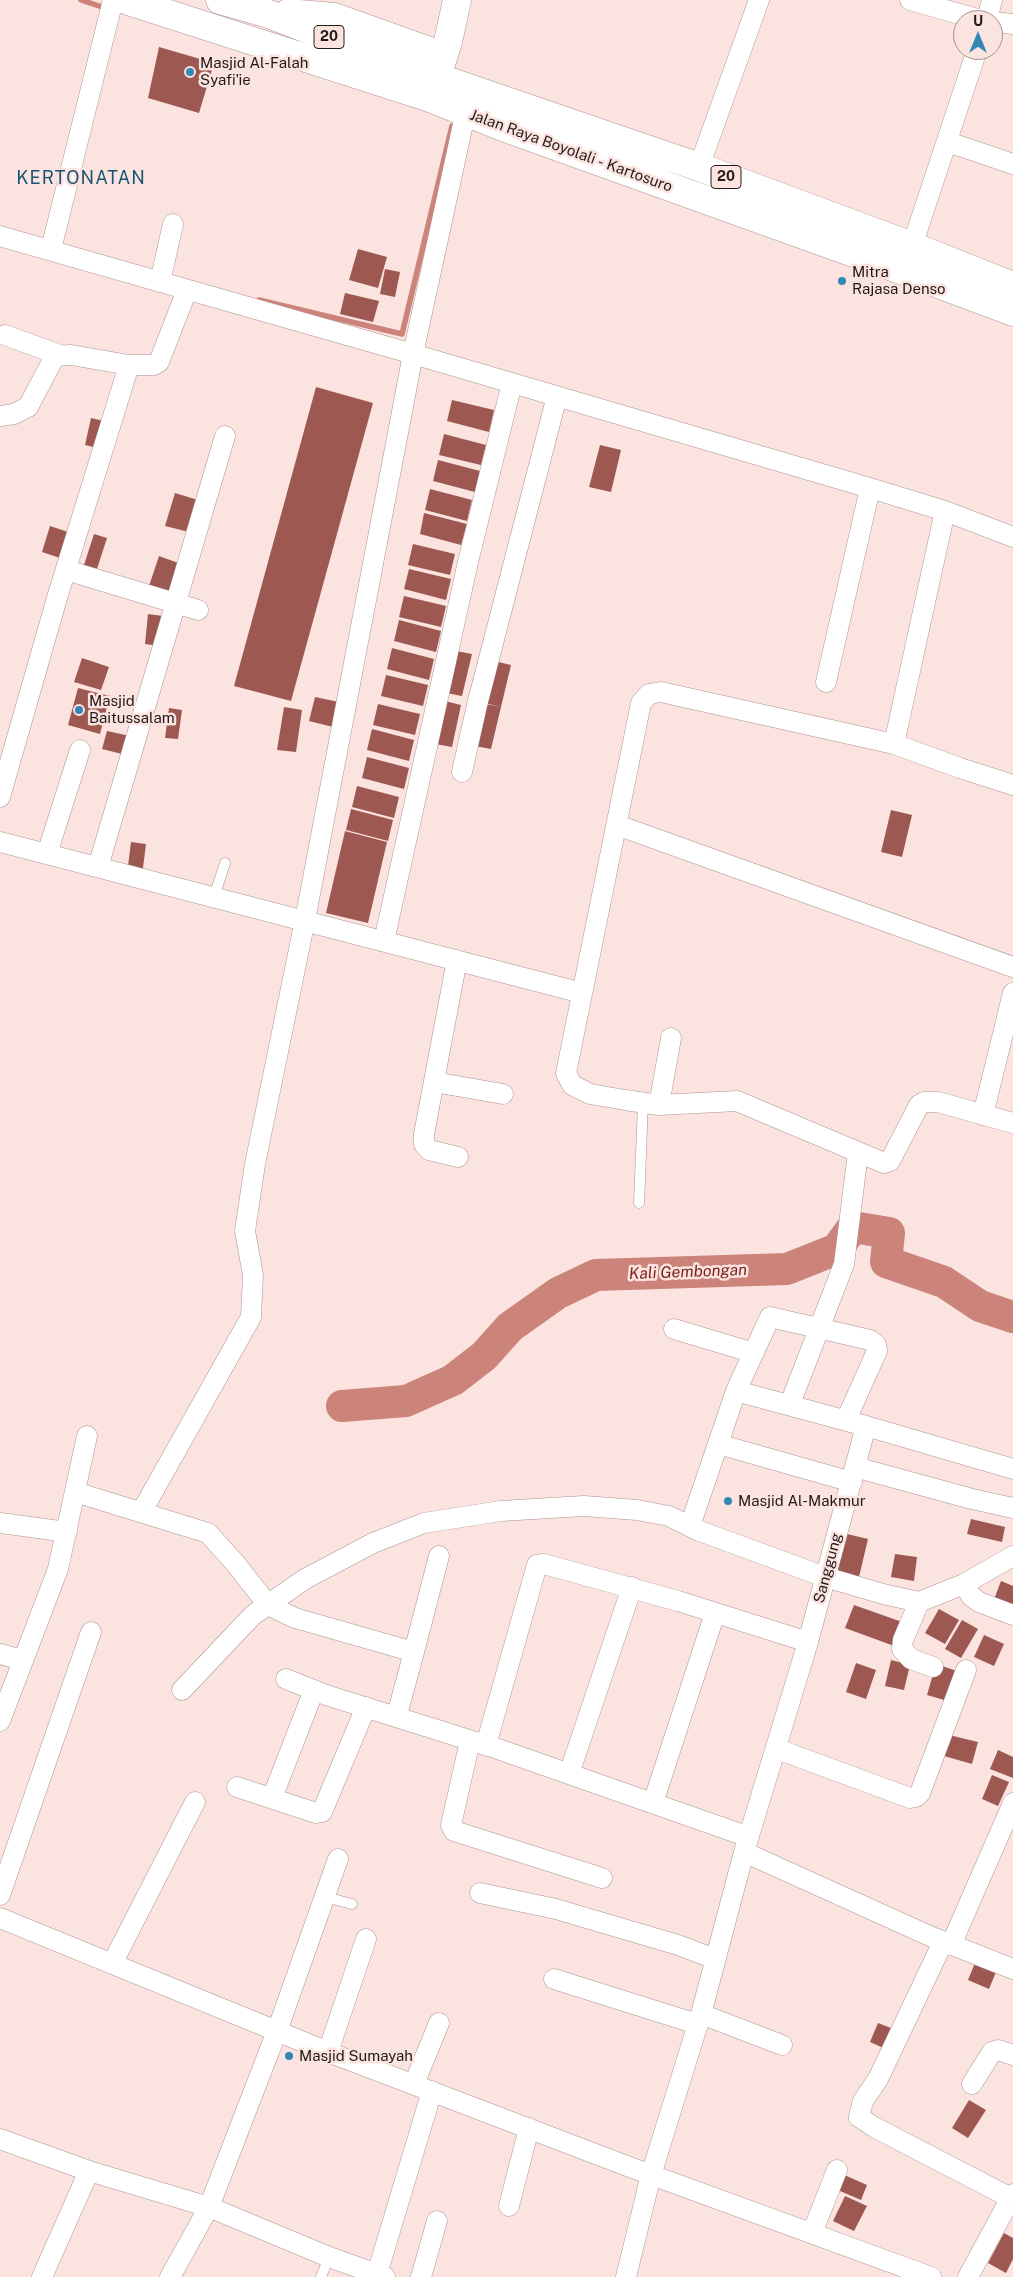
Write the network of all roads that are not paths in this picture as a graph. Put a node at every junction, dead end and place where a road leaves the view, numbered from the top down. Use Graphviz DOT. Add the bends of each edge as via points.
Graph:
graph roads {
  1 [pos="113,0"];
  2 [pos="125,0"];
  3 [pos="220,0"];
  4 [pos="456,0"];
  5 [pos="759,0"];
  6 [pos="910,0"];
  7 [pos="953,12"];
  8 [pos="974,60"];
  9 [pos="436,77"];
  10 [pos="468,100"];
  11 [pos="948,142"];
  12 [pos="1013,164"];
  13 [pos="699,167"];
  14 [pos="173,224"];
  15 [pos="0,236"];
  16 [pos="912,246"];
  17 [pos="51,249"];
  18 [pos="161,277"];
  19 [pos="1013,286"];
  20 [pos="187,290"];
  21 [pos="1013,312"];
  22 [pos="5,335"];
  23 [pos="60,354"];
  24 [pos="413,354"];
  25 [pos="129,365"];
  26 [pos="512,383"];
  27 [pos="557,396"];
  28 [pos="0,416"];
  29 [pos="226,436"];
  30 [pos="870,488"];
  31 [pos="945,511"];
  32 [pos="1013,537"];
  33 [pos="66,570"];
  34 [pos="175,602"];
  35 [pos="198,610"];
  36 [pos="826,682"];
  37 [pos="894,744"];
  38 [pos="80,750"];
  39 [pos="462,772"];
  40 [pos="1013,785"];
  41 [pos="0,797"];
  42 [pos="617,825"];
  43 [pos="0,842"];
  44 [pos="47,854"];
  45 [pos="225,863"];
  46 [pos="98,867"];
  47 [pos="214,897"];
  48 [pos="305,920"];
  49 [pos="384,941"];
  50 [pos="457,960"];
  51 [pos="1013,967"];
  52 [pos="582,993"];
  53 [pos="1013,993"];
  54 [pos="671,1038"];
  55 [pos="434,1082"];
  56 [pos="503,1094"];
  57 [pos="651,1104"];
  58 [pos="983,1115"];
  59 [pos="1013,1123"];
  60 [pos="858,1153"];
  61 [pos="458,1157"];
  62 [pos="638,1203"];
  63 [pos="818,1327"];
  64 [pos="674,1328"];
  65 [pos="754,1354"];
  66 [pos="736,1392"];
  67 [pos="790,1404"];
  68 [pos="846,1420"];
  69 [pos="866,1426"];
  70 [pos="87,1436"];
  71 [pos="718,1444"];
  72 [pos="1013,1469"];
  73 [pos="854,1475"];
  74 [pos="75,1492"];
  75 [pos="1013,1508"];
  76 [pos="142,1512"];
  77 [pos="0,1523"];
  78 [pos="690,1526"];
  79 [pos="67,1532"];
  80 [pos="439,1556"];
  81 [pos="1013,1556"];
  82 [pos="825,1577"];
  83 [pos="964,1584"];
  84 [pos="632,1588"];
  85 [pos="919,1602"];
  86 [pos="268,1605"];
  87 [pos="715,1613"];
  88 [pos="1013,1614"];
  89 [pos="90,1632"];
  90 [pos="808,1642"];
  91 [pos="414,1652"];
  92 [pos="0,1654"];
  93 [pos="22,1660"];
  94 [pos="933,1667"];
  95 [pos="966,1670"];
  96 [pos="286,1679"];
  97 [pos="182,1690"];
  98 [pos="314,1690"];
  99 [pos="366,1707"];
  100 [pos="398,1715"];
  101 [pos="0,1721"];
  102 [pos="478,1743"];
  103 [pos="777,1749"];
  104 [pos="569,1774"];
  105 [pos="237,1787"];
  106 [pos="272,1798"];
  107 [pos="196,1802"];
  108 [pos="1013,1802"];
  109 [pos="653,1803"];
  110 [pos="746,1845"];
  111 [pos="338,1859"];
  112 [pos="602,1878"];
  113 [pos="480,1894"];
  114 [pos="0,1895"];
  115 [pos="325,1896"];
  116 [pos="352,1904"];
  117 [pos="5,1919"];
  118 [pos="366,1939"];
  119 [pos="947,1943"];
  120 [pos="715,1959"];
  121 [pos="112,1964"];
  122 [pos="1013,1969"];
  123 [pos="554,1980"];
  124 [pos="699,2019"];
  125 [pos="439,2023"];
  126 [pos="277,2032"];
  127 [pos="782,2044"];
  128 [pos="328,2052"];
  129 [pos="1013,2055"];
  130 [pos="414,2084"];
  131 [pos="972,2084"];
  132 [pos="432,2091"];
  133 [pos="529,2128"];
  134 [pos="0,2139"];
  135 [pos="838,2170"];
  136 [pos="89,2171"];
  137 [pos="651,2175"];
  138 [pos="1012,2196"];
  139 [pos="509,2206"];
  140 [pos="209,2207"];
  141 [pos="438,2221"];
  142 [pos="812,2233"];
  143 [pos="329,2257"];
  144 [pos="381,2276"];
  145 [pos="42,2277"];
  146 [pos="170,2277"];
  147 [pos="321,2277"];
  148 [pos="421,2277"];
  149 [pos="626,2277"];
  150 [pos="931,2277"];
  151 [pos="968,2277"];
  1 -- 17 [label="street"];
  2 -- 9 [label="main road, Jalan Raya Boyolali - Kartosuro / 20"];
  3 -- 9 [label="main road" via="266,13 334,17"];
  4 -- 9 [label="main road"];
  5 -- 13 [label="street"];
  6 -- 7 [label="street"];
  8 -- 11 [label="street"];
  9 -- 10 [label="main road, Jalan Raya Boyolali - Kartosuro / 20"];
  10 -- 13 [label="main road, Jalan Raya Boyolali - Kartosuro / 20"];
  10 -- 21 [label="main road, Jalan Raya Boyolali - Kartosuro / 20"];
  10 -- 24 [label="street"];
  11 -- 12 [label="street"];
  11 -- 16 [label="street"];
  13 -- 16 [label="main road, Jalan Raya Boyolali - Kartosuro / 20"];
  14 -- 18 [label="street"];
  15 -- 17 [label="street"];
  16 -- 19 [label="main road, Jalan Raya Boyolali - Kartosuro / 20"];
  17 -- 18 [label="street"];
  18 -- 20 [label="street"];
  20 -- 24 [label="street"];
  20 -- 25 [label="street" via="159,362 154,366"];
  22 -- 23 [label="street"];
  23 -- 25 [label="street"];
  23 -- 28 [label="street" via="52,360 28,407"];
  24 -- 26 [label="street"];
  24 -- 48 [label="street"];
  25 -- 33 [label="street"];
  26 -- 27 [label="street"];
  26 -- 49 [label="street" via="468,562"];
  27 -- 30 [label="street"];
  27 -- 39 [label="street"];
  29 -- 34 [label="street"];
  30 -- 31 [label="street"];
  30 -- 36 [label="street"];
  31 -- 32 [label="street"];
  31 -- 37 [label="street"];
  33 -- 34 [label="street"];
  33 -- 41 [label="street"];
  34 -- 35 [label="street"];
  34 -- 46 [label="street"];
  37 -- 40 [label="street"];
  37 -- 42 [label="street" via="653,692 641,703"];
  38 -- 44 [label="street"];
  42 -- 51 [label="street"];
  42 -- 52 [label="street"];
  43 -- 44 [label="street"];
  44 -- 46 [label="street"];
  45 -- 47 [label="lane"];
  46 -- 47 [label="street"];
  47 -- 48 [label="street"];
  48 -- 49 [label="street"];
  48 -- 76 [label="street" via="246,1215 245,1231 253,1275 251,1317"];
  49 -- 50 [label="street"];
  50 -- 52 [label="street"];
  50 -- 55 [label="street"];
  52 -- 57 [label="street" via="567,1067 568,1080 590,1094"];
  53 -- 58 [label="street"];
  54 -- 57 [label="street"];
  55 -- 56 [label="street"];
  55 -- 61 [label="street" via="424,1144 439,1154"];
  57 -- 60 [label="street" via="737,1101"];
  57 -- 62 [label="lane"];
  58 -- 59 [label="street"];
  58 -- 60 [label="street" via="924,1102 919,1105 888,1163"];
  60 -- 63 [label="street" via="844,1264"];
  63 -- 65 [label="street" via="771,1317"];
  63 -- 67 [label="street"];
  63 -- 68 [label="street" via="870,1340 877,1346"];
  64 -- 65 [label="street"];
  65 -- 66 [label="street"];
  66 -- 67 [label="street"];
  66 -- 71 [label="street"];
  67 -- 68 [label="street"];
  68 -- 69 [label="street"];
  69 -- 72 [label="street"];
  69 -- 73 [label="street, Sanggung"];
  70 -- 74 [label="street"];
  71 -- 73 [label="street"];
  71 -- 78 [label="street"];
  73 -- 75 [label="street"];
  73 -- 82 [label="street, Sanggung"];
  74 -- 76 [label="street"];
  74 -- 79 [label="street"];
  76 -- 86 [label="street" via="208,1533"];
  77 -- 79 [label="street"];
  78 -- 82 [label="street"];
  78 -- 86 [label="street" via="669,1516 584,1506 501,1511 424,1523 356,1552 305,1579"];
  79 -- 93 [label="street" via="58,1569"];
  80 -- 91 [label="street"];
  81 -- 83 [label="street"];
  82 -- 85 [label="street"];
  82 -- 90 [label="street, Sanggung"];
  83 -- 85 [label="street"];
  83 -- 88 [label="street" via="979,1602"];
  84 -- 87 [label="street"];
  84 -- 102 [label="street" via="544,1564 537,1565"];
  84 -- 104 [label="street"];
  85 -- 94 [label="street" via="902,1648 912,1660"];
  86 -- 91 [label="street" via="295,1618"];
  86 -- 97 [label="street" via="253,1614"];
  87 -- 90 [label="street"];
  87 -- 109 [label="street"];
  89 -- 114 [label="street"];
  90 -- 103 [label="street, Sanggung"];
  91 -- 100 [label="street"];
  92 -- 93 [label="street"];
  93 -- 101 [label="street"];
  95 -- 103 [label="street" via="916,1797 910,1798"];
  96 -- 98 [label="street"];
  98 -- 99 [label="street"];
  98 -- 106 [label="street"];
  99 -- 100 [label="street"];
  99 -- 106 [label="street" via="323,1811 316,1813"];
  100 -- 102 [label="street"];
  102 -- 104 [label="street"];
  102 -- 112 [label="street" via="451,1825 454,1832"];
  103 -- 110 [label="street, Sanggung"];
  104 -- 109 [label="street"];
  105 -- 106 [label="street"];
  107 -- 121 [label="street"];
  108 -- 119 [label="street"];
  109 -- 110 [label="street"];
  110 -- 119 [label="street"];
  110 -- 120 [label="street, Sanggung"];
  111 -- 115 [label="street"];
  113 -- 120 [label="street" via="556,1909 678,1944"];
  115 -- 116 [label="lane"];
  115 -- 126 [label="street"];
  117 -- 121 [label="street"];
  118 -- 128 [label="street"];
  119 -- 122 [label="street"];
  119 -- 138 [label="street" via="863,2101 859,2116 874,2128"];
  120 -- 124 [label="street, Sanggung"];
  121 -- 126 [label="street"];
  123 -- 124 [label="street"];
  124 -- 127 [label="street"];
  124 -- 137 [label="street, Sanggung"];
  125 -- 130 [label="street"];
  126 -- 128 [label="street"];
  126 -- 140 [label="street"];
  128 -- 130 [label="street"];
  129 -- 131 [label="street" via="994,2050"];
  130 -- 132 [label="street"];
  132 -- 133 [label="street"];
  132 -- 144 [label="street"];
  133 -- 137 [label="street"];
  133 -- 139 [label="street"];
  134 -- 136 [label="street"];
  135 -- 142 [label="street"];
  136 -- 140 [label="street"];
  136 -- 145 [label="street"];
  137 -- 142 [label="street"];
  137 -- 149 [label="street, Sanggung"];
  138 -- 151 [label="street"];
  140 -- 143 [label="street"];
  140 -- 146 [label="street"];
  141 -- 148 [label="street"];
  142 -- 150 [label="street"];
  143 -- 144 [label="street"];
  143 -- 147 [label="lane"];
}
